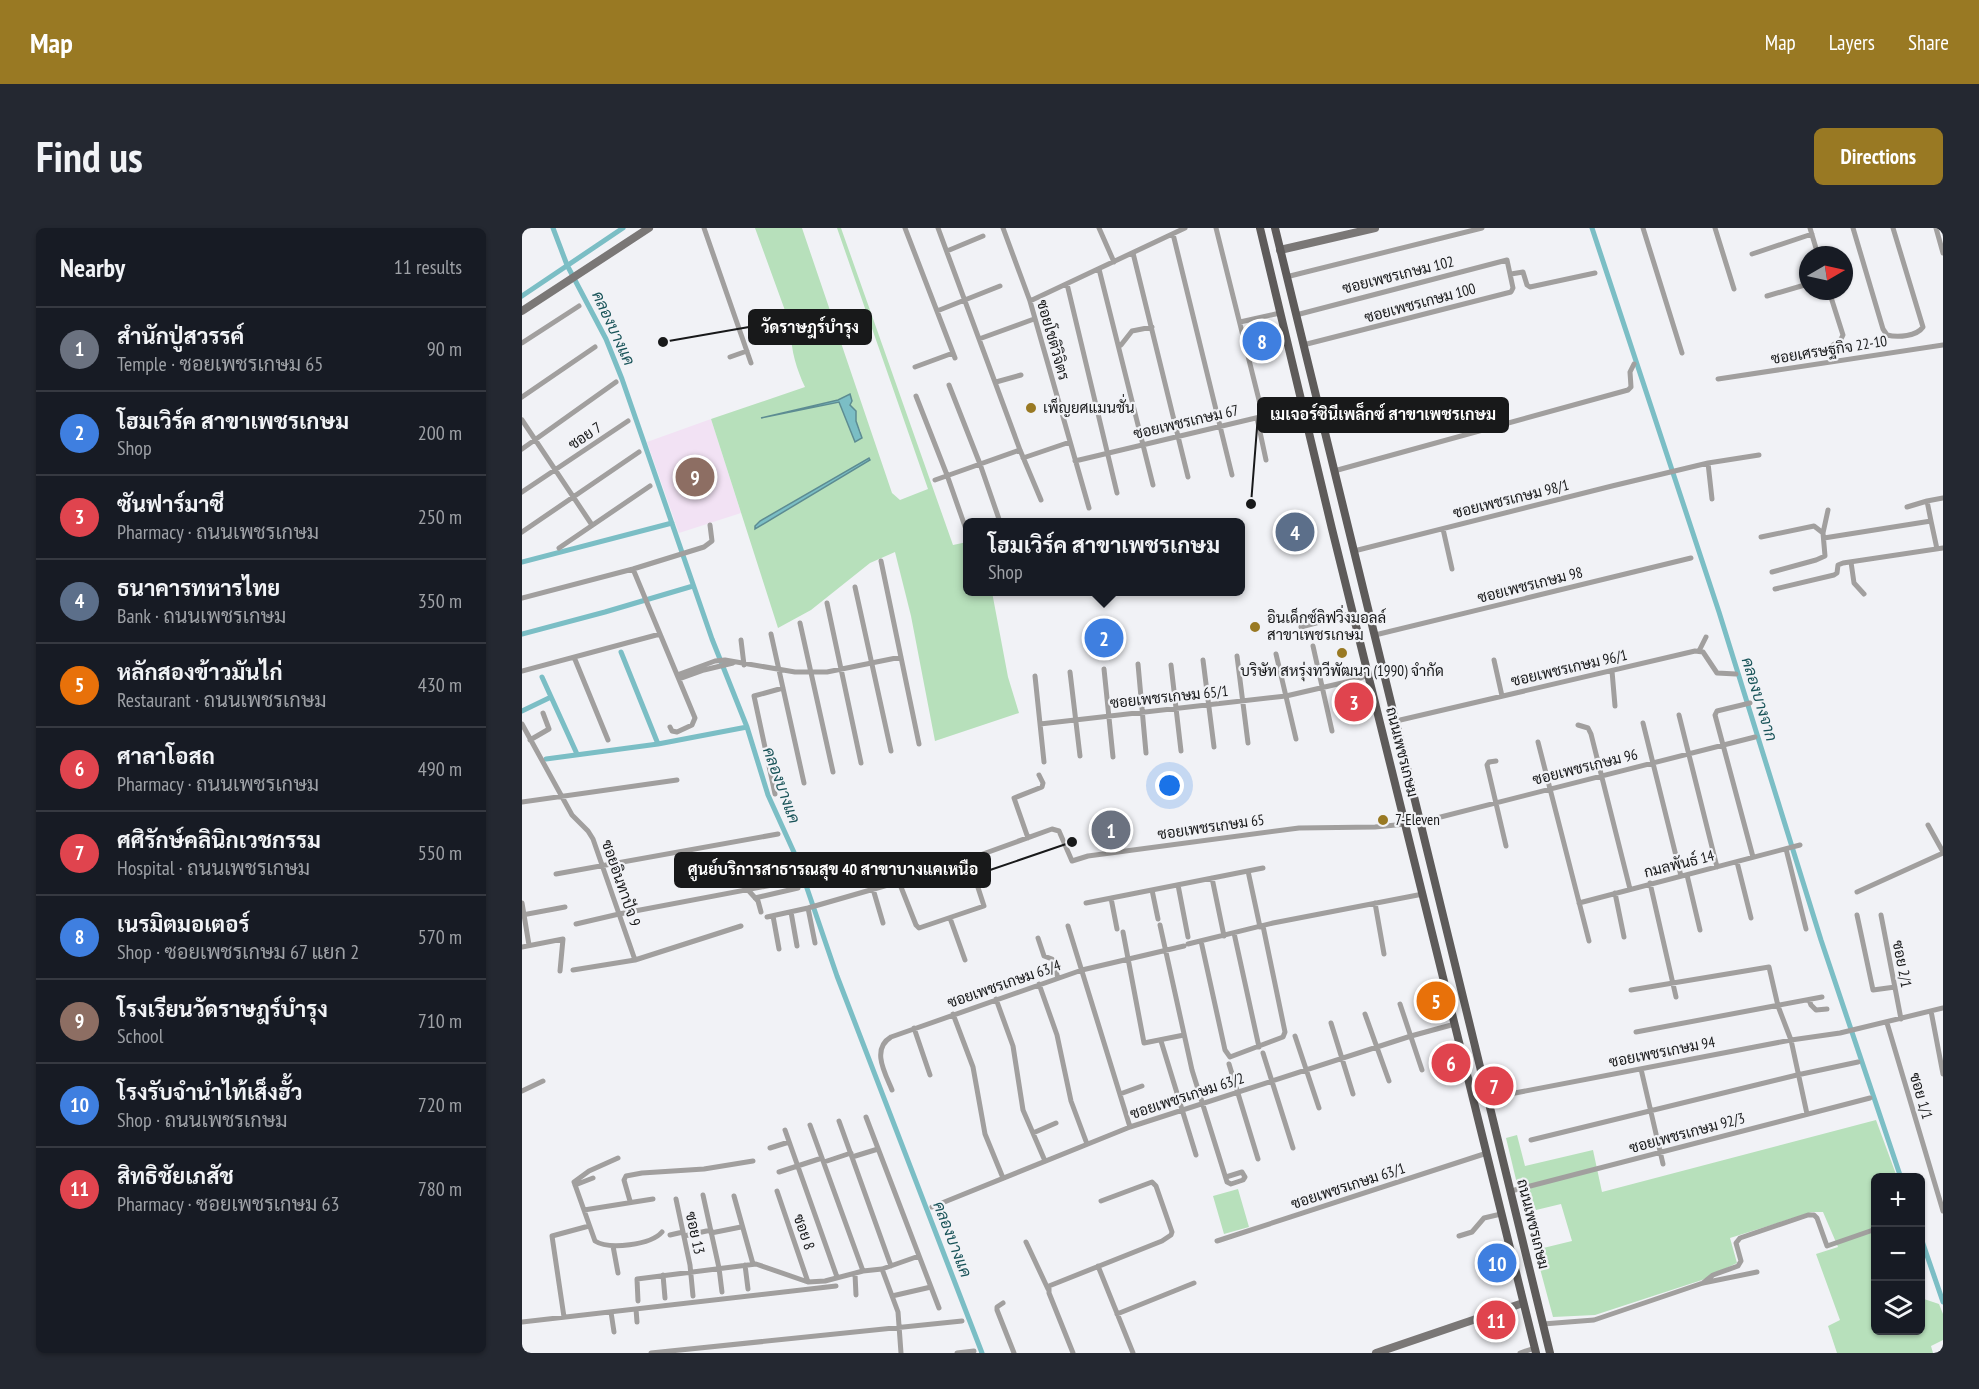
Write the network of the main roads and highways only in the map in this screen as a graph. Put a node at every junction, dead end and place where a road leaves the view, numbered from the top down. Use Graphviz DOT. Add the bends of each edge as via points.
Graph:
graph roads {
  1 [pos="1260,228"];
  2 [pos="1275,228"];
  3 [pos="1280,250"];
  4 [pos="1266,254"];
  5 [pos="1372,621"];
  6 [pos="1357,627"];
  7 [pos="1378,647"];
  8 [pos="1365,658"];
  9 [pos="1473,1095"];
  10 [pos="1488,1095"];
  11 [pos="1535,1351"];
  12 [pos="1550,1353"];
  1 -- 4 [label="main road, ถนนเพชรเกษม"];
  2 -- 3 [label="main road, ถนนเพชรเกษม"];
  3 -- 4 [label="main road"];
  3 -- 5 [label="main road, ถนนเพชรเกษม"];
  4 -- 6 [label="main road, ถนนเพชรเกษม"];
  5 -- 6 [label="main road" via="1368,629"];
  5 -- 7 [label="main road, ถนนเพชรเกษม"];
  6 -- 8 [label="main road, ถนนเพชรเกษม"];
  7 -- 8 [label="main road" via="1369,647"];
  7 -- 10 [label="main road, ถนนเพชรเกษม"];
  8 -- 9 [label="main road, ถนนเพชรเกษม"];
  9 -- 10 [label="main road"];
  9 -- 11 [label="main road, ถนนเพชรเกษม"];
  10 -- 12 [label="main road, ถนนเพชรเกษม"];
}
